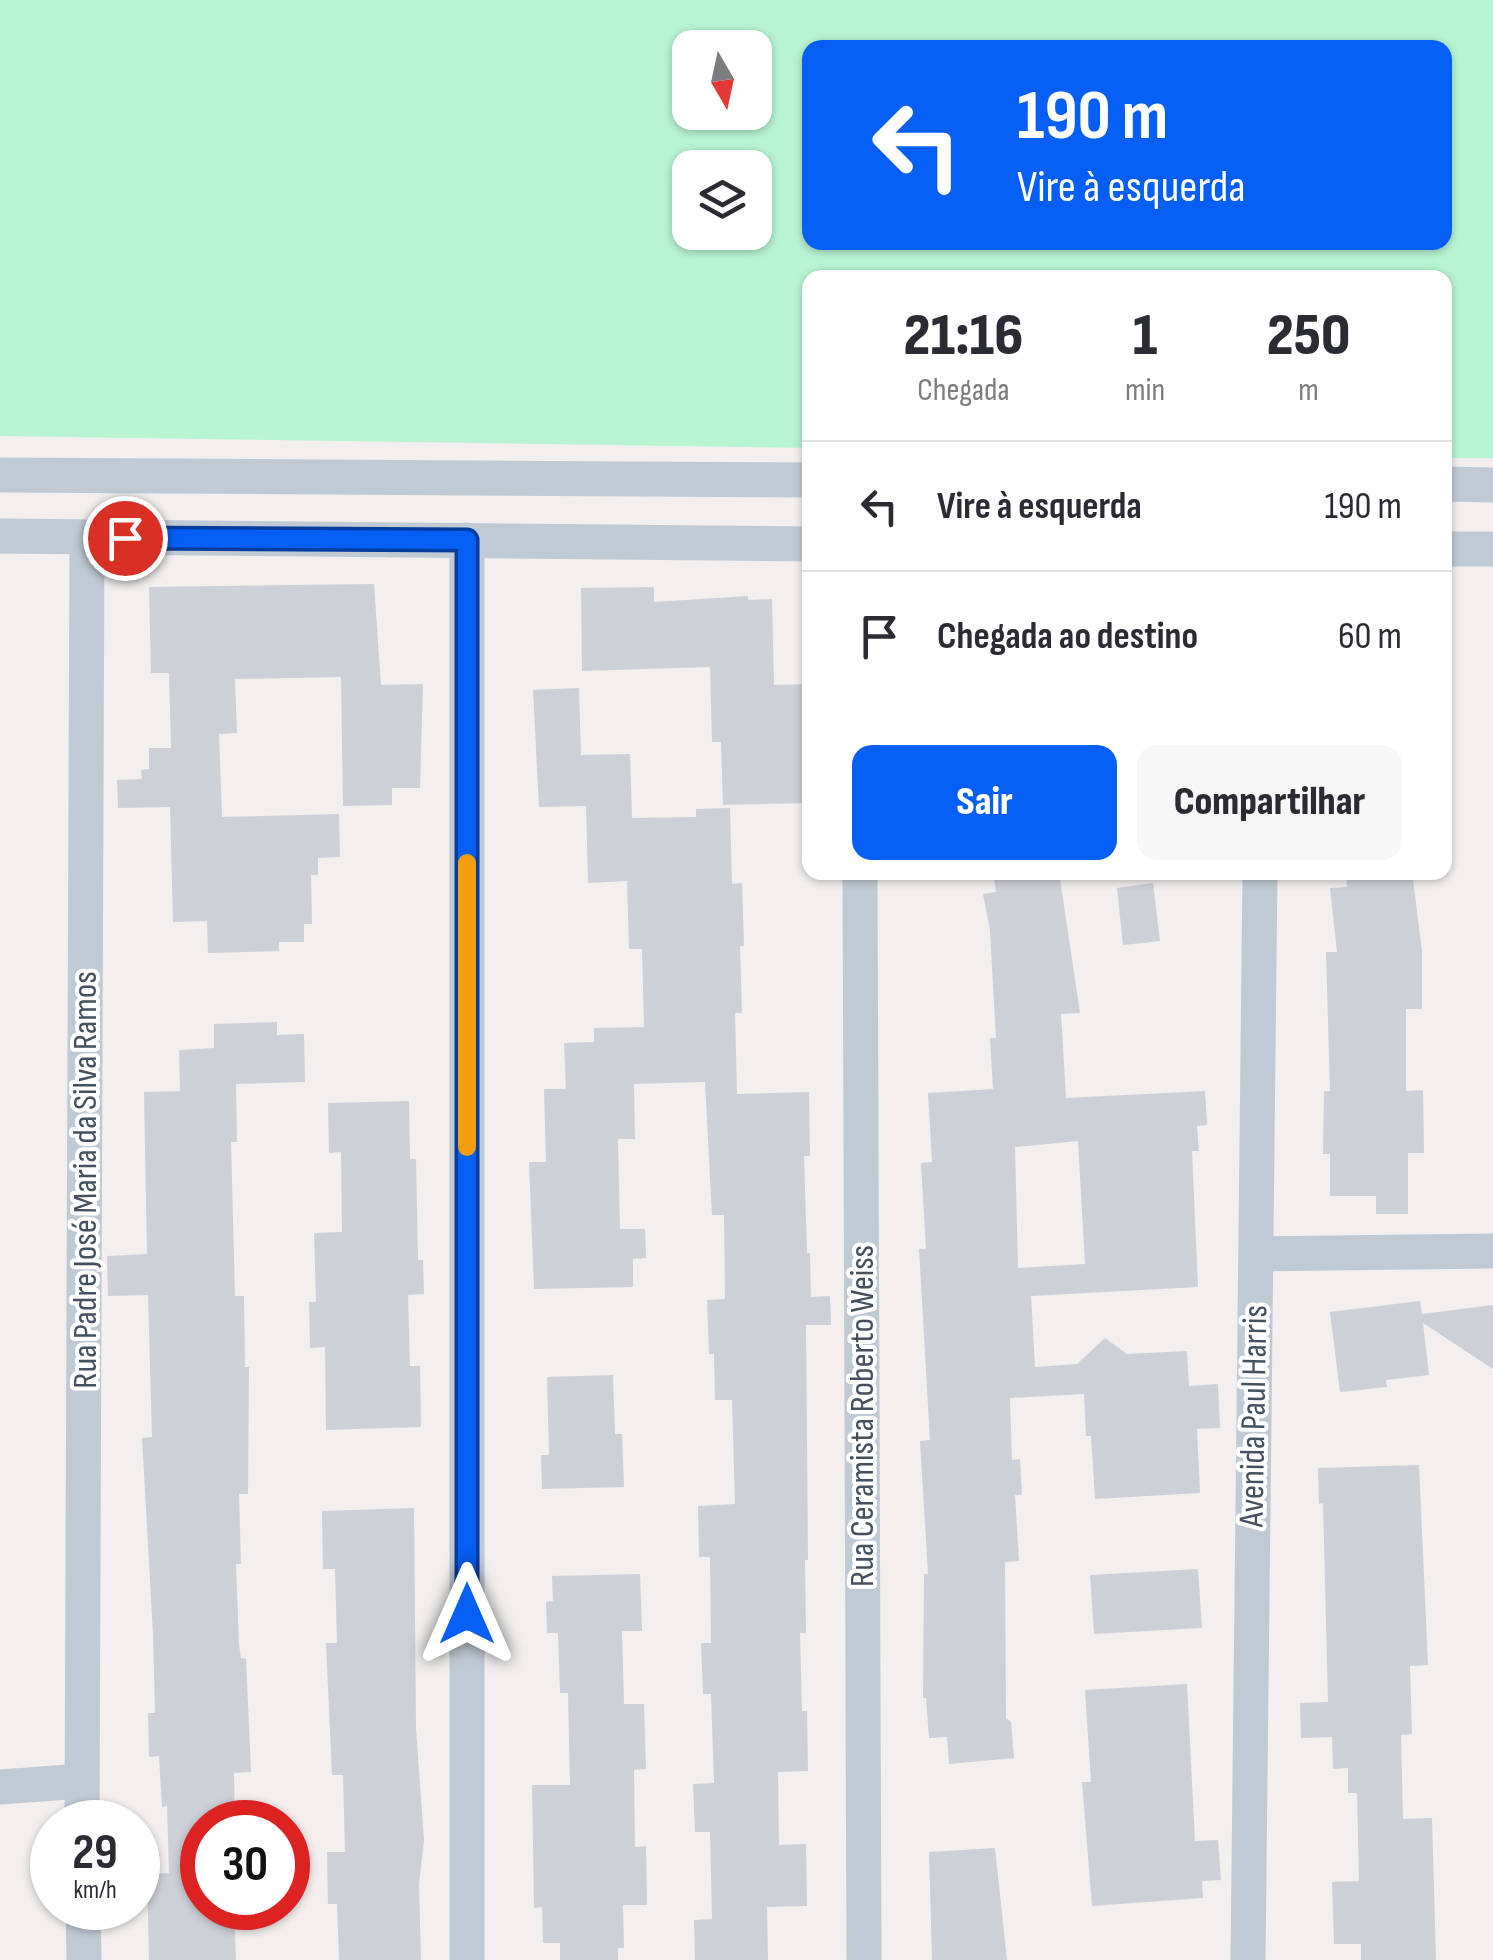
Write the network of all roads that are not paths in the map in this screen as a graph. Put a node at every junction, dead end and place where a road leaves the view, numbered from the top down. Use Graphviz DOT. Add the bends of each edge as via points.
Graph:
graph roads {
  1 [pos="0,475"];
  2 [pos="802,480"];
  3 [pos="1452,484"];
  4 [pos="1493,485"];
  5 [pos="0,536"];
  6 [pos="87,538"];
  7 [pos="467,540"];
  8 [pos="802,544"];
  9 [pos="1452,549"];
  10 [pos="1493,549"];
  11 [pos="860,880"];
  12 [pos="1260,880"];
  13 [pos="1493,1250"];
  14 [pos="1256,1254"];
  15 [pos="82,1781"];
  16 [pos="0,1787"];
  17 [pos="82,1800"];
  18 [pos="83,1930"];
  19 [pos="84,1960"];
  20 [pos="467,1960"];
  21 [pos="864,1960"];
  22 [pos="1248,1960"];
  1 -- 2 [label="street"];
  3 -- 4 [label="street"];
  5 -- 6 [label="street"];
  6 -- 7 [label="street"];
  6 -- 15 [label="street, Rua Padre José Maria da Silva Ramos"];
  7 -- 8 [label="street"];
  7 -- 20 [label="street"];
  9 -- 10 [label="street"];
  11 -- 21 [label="street, Rua Ceramista Roberto Weiss"];
  12 -- 14 [label="street, Avenida Paul Harris"];
  13 -- 14 [label="street"];
  14 -- 22 [label="street, Avenida Paul Harris"];
  15 -- 16 [label="street"];
  15 -- 17 [label="street, Rua Padre José Maria da Silva Ramos"];
  18 -- 19 [label="street"];
}
